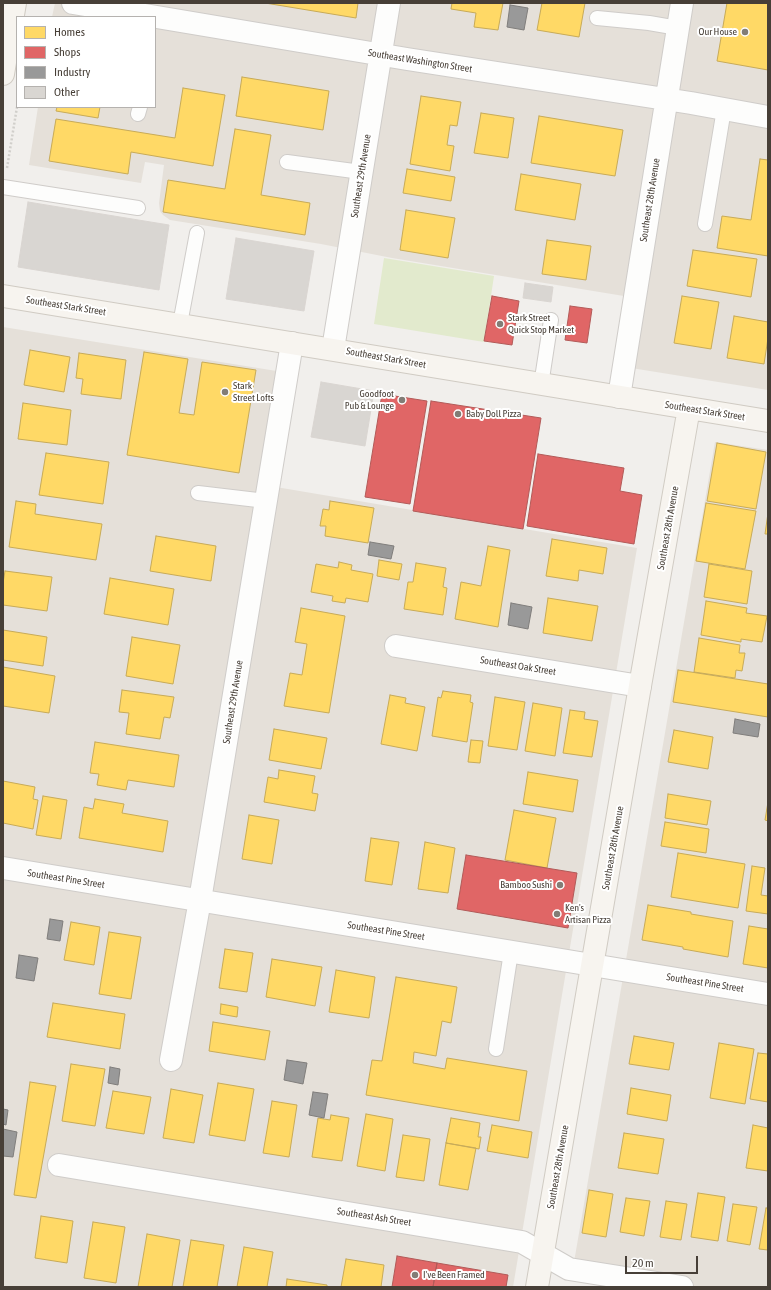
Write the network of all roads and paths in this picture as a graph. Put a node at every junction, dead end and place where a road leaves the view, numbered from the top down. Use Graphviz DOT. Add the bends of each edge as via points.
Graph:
graph roads {
  1 [pos="14,3"];
  2 [pos="73,3"];
  3 [pos="389,3"];
  4 [pos="682,3"];
  5 [pos="144,16"];
  6 [pos="156,18"];
  7 [pos="597,18"];
  8 [pos="678,28"];
  9 [pos="380,54"];
  10 [pos="3,74"];
  11 [pos="666,99"];
  12 [pos="17,108"];
  13 [pos="724,109"];
  14 [pos="768,117"];
  15 [pos="287,162"];
  16 [pos="361,172"];
  17 [pos="4,188"];
  18 [pos="138,208"];
  19 [pos="705,224"];
  20 [pos="197,233"];
  21 [pos="3,296"];
  22 [pos="551,320"];
  23 [pos="180,324"];
  24 [pos="292,343"];
  25 [pos="333,349"];
  26 [pos="541,384"];
  27 [pos="619,397"];
  28 [pos="689,408"];
  29 [pos="768,421"];
  30 [pos="198,493"];
  31 [pos="266,501"];
  32 [pos="396,646"];
  33 [pos="640,686"];
  34 [pos="3,868"];
  35 [pos="200,900"];
  36 [pos="511,952"];
  37 [pos="592,965"];
  38 [pos="768,994"];
  39 [pos="496,1049"];
  40 [pos="171,1060"];
  41 [pos="59,1165"];
  42 [pos="543,1254"];
  43 [pos="537,1287"];
  44 [pos="682,1287"];
  1 -- 10 [label="street"];
  2 -- 5 [label="street, Southeast Washington Street"];
  3 -- 9 [label="street, Southeast 29th Avenue"];
  4 -- 8 [label="street, Southeast 28th Avenue"];
  6 -- 9 [label="street, Southeast Washington Street"];
  7 -- 8 [label="lane"];
  8 -- 11 [label="street, Southeast 28th Avenue"];
  9 -- 11 [label="street, Southeast Washington Street"];
  9 -- 16 [label="street, Southeast 29th Avenue"];
  11 -- 13 [label="street, Southeast Washington Street"];
  11 -- 27 [label="street, Southeast 28th Avenue"];
  12 -- 17 [label="path"];
  13 -- 14 [label="street, Southeast Washington Street"];
  13 -- 19 [label="lane"];
  15 -- 16 [label="lane"];
  16 -- 25 [label="street, Southeast 29th Avenue"];
  17 -- 18 [label="lane"];
  20 -- 23 [label="lane"];
  21 -- 23 [label="street, Southeast Stark Street"];
  22 -- 26 [label="lane"];
  23 -- 24 [label="street, Southeast Stark Street"];
  24 -- 25 [label="street, Southeast Stark Street"];
  24 -- 31 [label="street, Southeast 29th Avenue"];
  25 -- 26 [label="street, Southeast Stark Street"];
  26 -- 27 [label="street, Southeast Stark Street"];
  27 -- 28 [label="street, Southeast Stark Street"];
  28 -- 29 [label="street, Southeast Stark Street"];
  28 -- 33 [label="street, Southeast 28th Avenue"];
  30 -- 31 [label="lane"];
  31 -- 35 [label="street, Southeast 29th Avenue"];
  32 -- 33 [label="street, Southeast Oak Street"];
  33 -- 37 [label="street, Southeast 28th Avenue"];
  34 -- 35 [label="street, Southeast Pine Street"];
  35 -- 36 [label="street, Southeast Pine Street"];
  35 -- 40 [label="street, Southeast 29th Avenue"];
  36 -- 37 [label="street, Southeast Pine Street"];
  36 -- 39 [label="lane"];
  37 -- 38 [label="street, Southeast Pine Street"];
  37 -- 42 [label="street, Southeast 28th Avenue"];
  41 -- 42 [label="street, Southeast Ash Street" via="522,1242"];
  42 -- 43 [label="street, Southeast 28th Avenue"];
  42 -- 44 [label="street, Southeast Ash Street" via="570,1269"];
}
